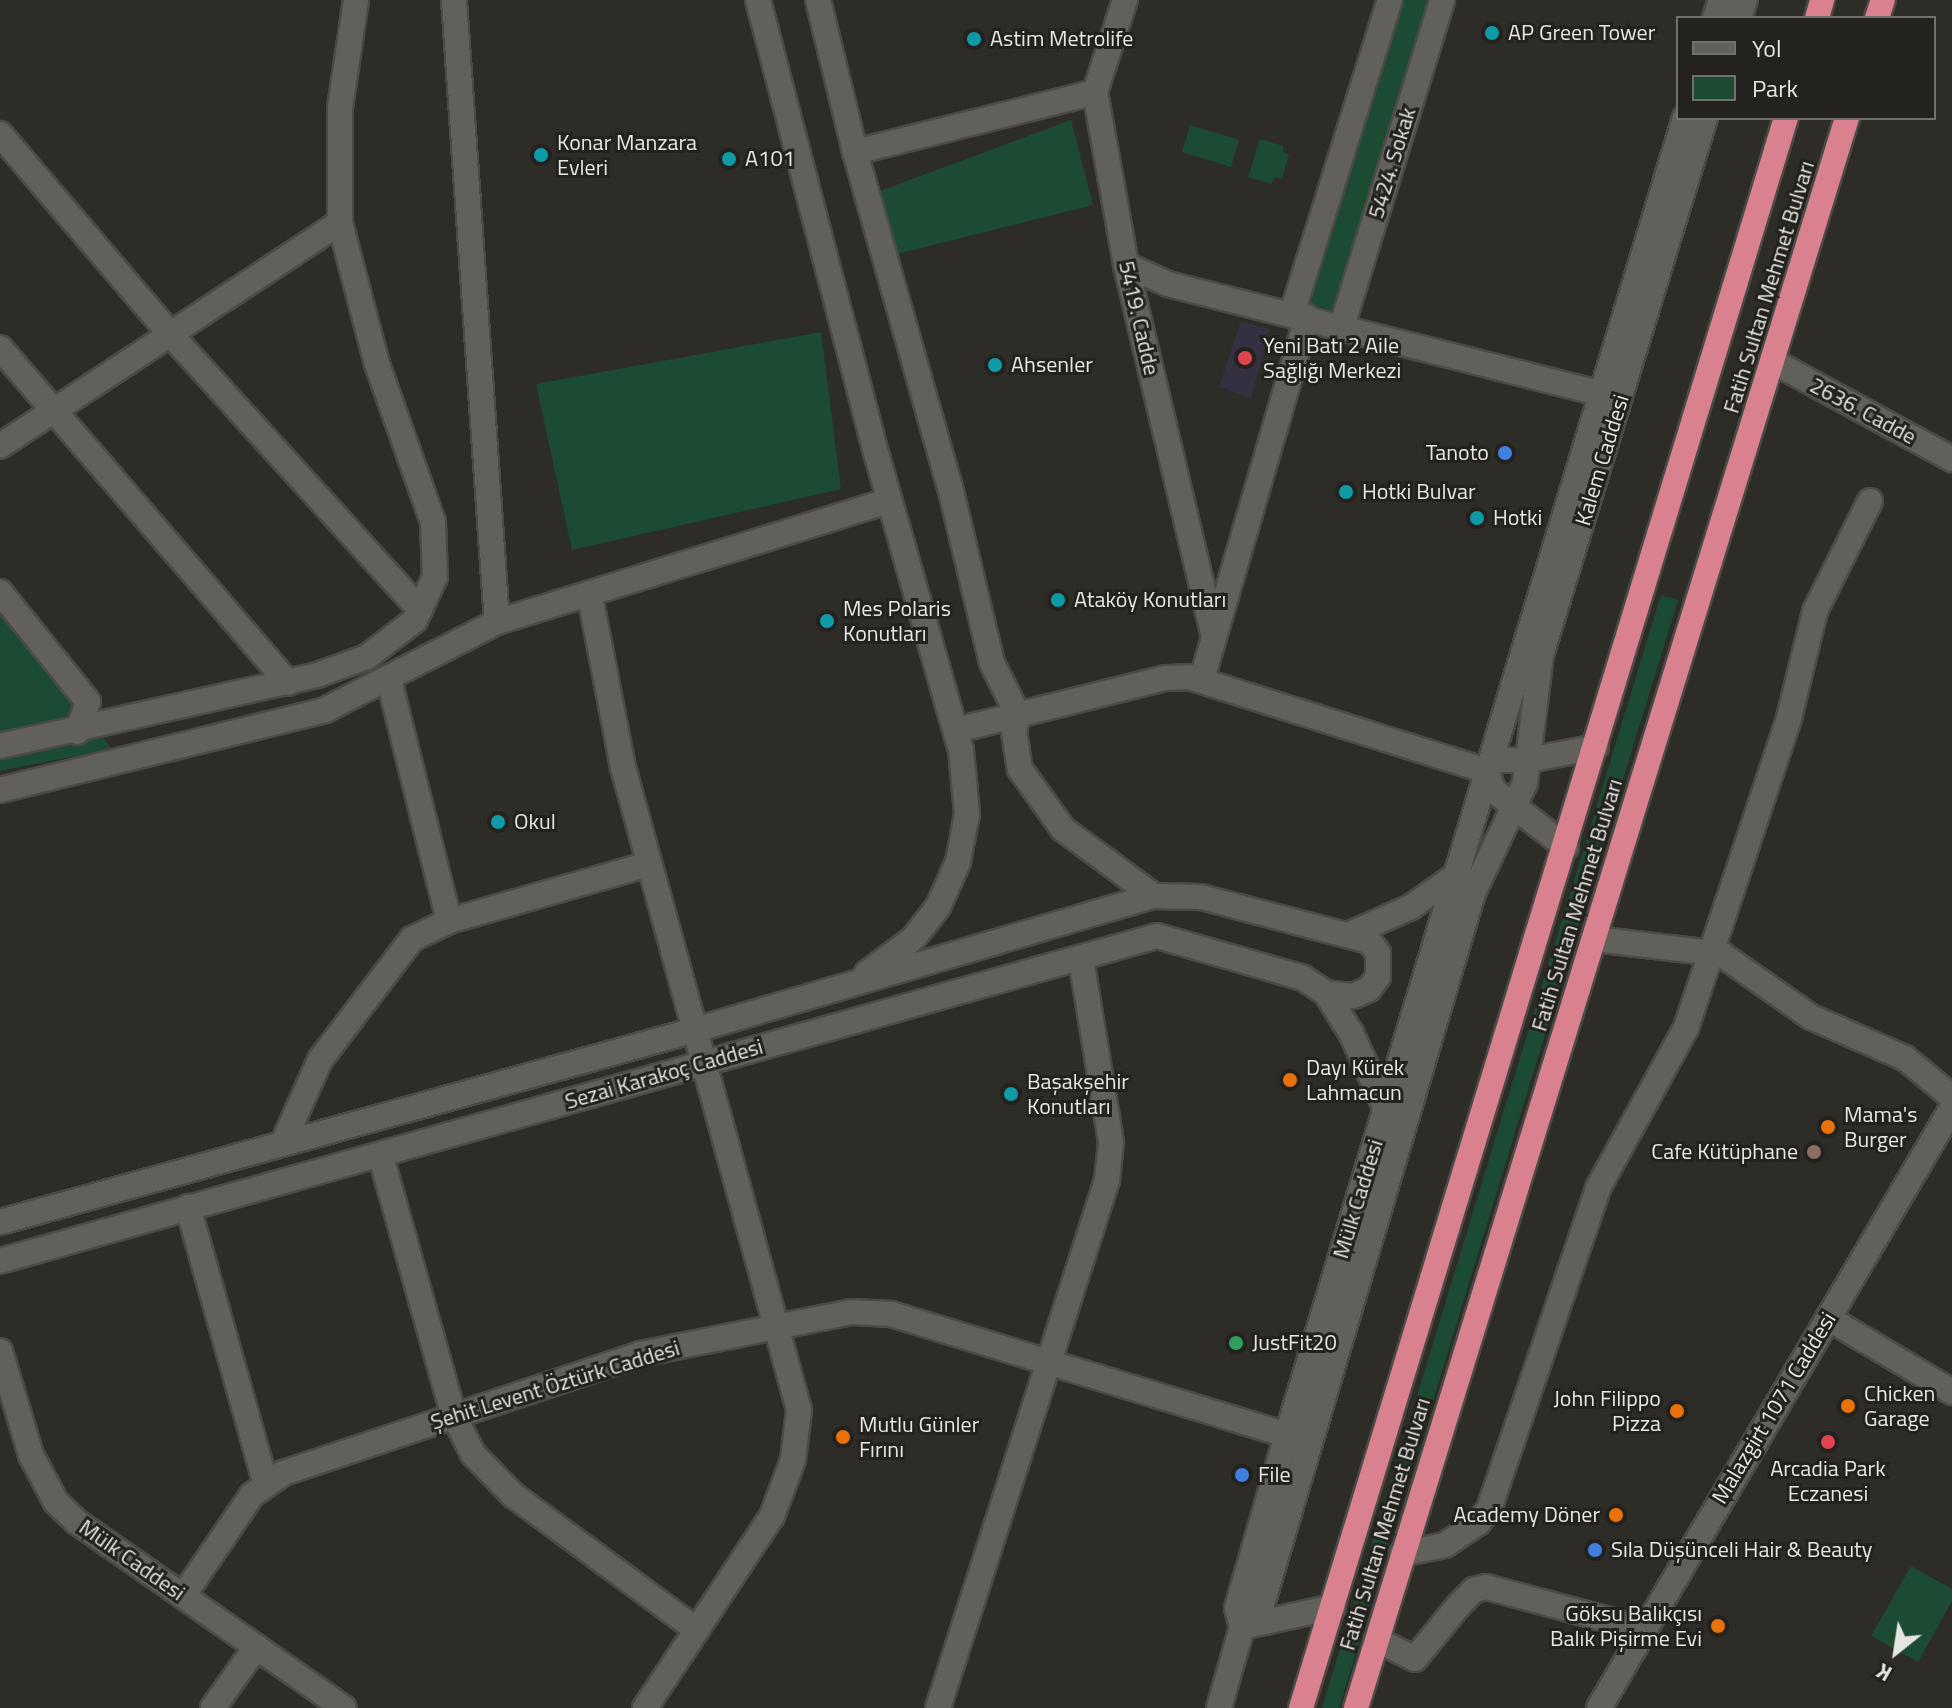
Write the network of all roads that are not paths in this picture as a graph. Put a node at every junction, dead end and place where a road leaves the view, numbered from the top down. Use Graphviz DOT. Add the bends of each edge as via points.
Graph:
graph roads {
  1 [pos="356,0"];
  2 [pos="454,0"];
  3 [pos="758,0"];
  4 [pos="818,0"];
  5 [pos="1125,0"];
  6 [pos="1390,0"];
  7 [pos="1442,0"];
  8 [pos="1095,92"];
  9 [pos="1684,120"];
  10 [pos="1704,120"];
  11 [pos="1785,120"];
  12 [pos="1846,120"];
  13 [pos="0,134"];
  14 [pos="855,152"];
  15 [pos="340,223"];
  16 [pos="1126,265"];
  17 [pos="1300,316"];
  18 [pos="1342,326"];
  19 [pos="171,335"];
  20 [pos="0,348"];
  21 [pos="1774,362"];
  22 [pos="1600,393"];
  23 [pos="55,412"];
  24 [pos="0,446"];
  25 [pos="1952,459"];
  26 [pos="889,501"];
  27 [pos="1870,501"];
  28 [pos="0,592"];
  29 [pos="590,596"];
  30 [pos="420,610"];
  31 [pos="497,622"];
  32 [pos="1214,637"];
  33 [pos="1202,679"];
  34 [pos="389,680"];
  35 [pos="288,683"];
  36 [pos="1018,715"];
  37 [pos="957,730"];
  38 [pos="77,732"];
  39 [pos="8,746"];
  40 [pos="1596,747"];
  41 [pos="1529,760"];
  42 [pos="1487,771"];
  43 [pos="0,790"];
  44 [pos="1517,804"];
  45 [pos="1566,847"];
  46 [pos="649,864"];
  47 [pos="1458,874"];
  48 [pos="1154,896"];
  49 [pos="449,921"];
  50 [pos="1350,934"];
  51 [pos="1594,939"];
  52 [pos="1710,952"];
  53 [pos="1081,958"];
  54 [pos="840,988"];
  55 [pos="1326,993"];
  56 [pos="695,1030"];
  57 [pos="703,1061"];
  58 [pos="1952,1097"];
  59 [pos="1385,1107"];
  60 [pos="1952,1108"];
  61 [pos="283,1143"];
  62 [pos="381,1157"];
  63 [pos="188,1207"];
  64 [pos="0,1222"];
  65 [pos="0,1261"];
  66 [pos="1828,1318"];
  67 [pos="775,1325"];
  68 [pos="0,1351"];
  69 [pos="1048,1361"];
  70 [pos="1952,1392"];
  71 [pos="454,1416"];
  72 [pos="1298,1438"];
  73 [pos="265,1481"];
  74 [pos="1402,1554"];
  75 [pos="183,1596"];
  76 [pos="1333,1607"];
  77 [pos="1242,1627"];
  78 [pos="1643,1629"];
  79 [pos="697,1630"];
  80 [pos="1377,1640"];
  81 [pos="256,1647"];
  82 [pos="213,1708"];
  83 [pos="344,1708"];
  84 [pos="645,1708"];
  85 [pos="938,1708"];
  86 [pos="1219,1708"];
  87 [pos="1301,1708"];
  88 [pos="1356,1708"];
  89 [pos="1599,1708"];
  1 -- 15 [label="street" via="340,108"];
  2 -- 31 [label="street"];
  3 -- 26 [label="street"];
  4 -- 14 [label="street"];
  5 -- 8 [label="street, 5419. Cadde"];
  6 -- 17 [label="street"];
  7 -- 18 [label="street, 5424. Sokak"];
  8 -- 14 [label="street"];
  8 -- 16 [label="street, 5419. Cadde"];
  9 -- 22 [label="street, Kalem Caddesi"];
  10 -- 41 [label="street, Kalem Caddesi" via="1541,655"];
  11 -- 40 [label="highway, Fatih Sultan Mehmet Bulvarı"];
  12 -- 21 [label="highway, Fatih Sultan Mehmet Bulvarı"];
  13 -- 19 [label="street"];
  14 -- 36 [label="street" via="950,487 992,663"];
  15 -- 19 [label="street"];
  15 -- 30 [label="street" via="377,364 433,522 435,577"];
  16 -- 17 [label="street" via="1168,284"];
  16 -- 32 [label="street, 5419. Cadde"];
  17 -- 18 [label="street"];
  17 -- 32 [label="street"];
  18 -- 22 [label="street"];
  19 -- 23 [label="street"];
  19 -- 30 [label="street"];
  20 -- 23 [label="street"];
  21 -- 25 [label="street, 2636. Cadde"];
  21 -- 51 [label="highway, Fatih Sultan Mehmet Bulvarı"];
  22 -- 42 [label="street, Kalem Caddesi"];
  23 -- 24 [label="street"];
  23 -- 35 [label="street"];
  26 -- 29 [label="street" via="656,570"];
  26 -- 37 [label="street"];
  27 -- 52 [label="street" via="1815,611 1789,718"];
  28 -- 38 [label="street" via="88,702"];
  29 -- 31 [label="street"];
  29 -- 46 [label="street" via="623,767"];
  30 -- 35 [label="street" via="415,620 367,657"];
  31 -- 34 [label="street"];
  32 -- 33 [label="street"];
  33 -- 36 [label="street" via="1165,678"];
  33 -- 42 [label="street"];
  34 -- 43 [label="street" via="297,718"];
  34 -- 49 [label="street"];
  35 -- 38 [label="street"];
  36 -- 37 [label="street"];
  36 -- 48 [label="street" via="1015,754 1034,793 1091,853"];
  37 -- 54 [label="street" via="967,814 958,862 938,907 887,962"];
  38 -- 39 [label="street"];
  40 -- 41 [label="street"];
  40 -- 45 [label="highway, Fatih Sultan Mehmet Bulvarı"];
  41 -- 42 [label="street" via="1493,760"];
  41 -- 44 [label="street, Kalem Caddesi"];
  42 -- 44 [label="street" via="1493,790"];
  42 -- 47 [label="street, Mülk Caddesi"];
  44 -- 45 [label="street"];
  44 -- 72 [label="street, Mülk Caddesi" via="1473,893"];
  45 -- 76 [label="highway, Fatih Sultan Mehmet Bulvarı"];
  46 -- 49 [label="street"];
  46 -- 56 [label="street"];
  47 -- 50 [label="street" via="1411,907"];
  47 -- 59 [label="street, Mülk Caddesi"];
  48 -- 50 [label="street" via="1201,897 1332,934"];
  48 -- 54 [label="street"];
  49 -- 61 [label="street" via="399,951 320,1060"];
  50 -- 55 [label="street" via="1369,941 1378,953 1378,977 1369,989 1353,996"];
  51 -- 52 [label="street"];
  51 -- 74 [label="highway, Fatih Sultan Mehmet Bulvarı"];
  52 -- 58 [label="street" via="1753,972 1841,1033 1905,1058"];
  52 -- 74 [label="street" via="1686,1028 1598,1188 1489,1509 1445,1545"];
  53 -- 55 [label="street, Sezai Karakoç Caddesi" via="1157,936 1180,939 1303,978"];
  53 -- 57 [label="street, Sezai Karakoç Caddesi"];
  53 -- 69 [label="street" via="1110,1160"];
  54 -- 56 [label="street"];
  55 -- 59 [label="street, Sezai Karakoç Caddesi"];
  56 -- 57 [label="street"];
  56 -- 61 [label="street"];
  57 -- 62 [label="street, Sezai Karakoç Caddesi"];
  57 -- 67 [label="street"];
  59 -- 72 [label="street, Mülk Caddesi"];
  60 -- 66 [label="street, Malazgirt 1071 Caddesi"];
  61 -- 64 [label="street"];
  62 -- 63 [label="street, Sezai Karakoç Caddesi"];
  62 -- 71 [label="street"];
  63 -- 65 [label="street, Sezai Karakoç Caddesi"];
  63 -- 73 [label="street"];
  66 -- 70 [label="street"];
  66 -- 78 [label="street, Malazgirt 1071 Caddesi"];
  67 -- 69 [label="street, Şehit Levent Öztürk Caddesi" via="852,1312 891,1314"];
  67 -- 71 [label="street, Şehit Levent Öztürk Caddesi" via="640,1354"];
  67 -- 79 [label="street" via="799,1410 793,1460 772,1516"];
  68 -- 75 [label="street, Mülk Caddesi" via="31,1455 56,1502"];
  69 -- 72 [label="street, Şehit Levent Öztürk Caddesi"];
  69 -- 85 [label="street"];
  71 -- 73 [label="street, Şehit Levent Öztürk Caddesi"];
  71 -- 79 [label="street" via="473,1454 513,1495"];
  72 -- 77 [label="street, Mülk Caddesi" via="1237,1608"];
  73 -- 75 [label="street"];
  74 -- 80 [label="highway, Fatih Sultan Mehmet Bulvarı"];
  75 -- 81 [label="street, Mülk Caddesi"];
  76 -- 77 [label="street"];
  76 -- 87 [label="highway, Fatih Sultan Mehmet Bulvarı"];
  77 -- 86 [label="street, Mülk Caddesi"];
  78 -- 80 [label="street" via="1486,1587 1474,1590 1458,1606 1415,1659"];
  78 -- 89 [label="street, Malazgirt 1071 Caddesi"];
  79 -- 84 [label="street"];
  80 -- 88 [label="highway, Fatih Sultan Mehmet Bulvarı"];
  81 -- 82 [label="street"];
  81 -- 83 [label="street, Mülk Caddesi"];
}
